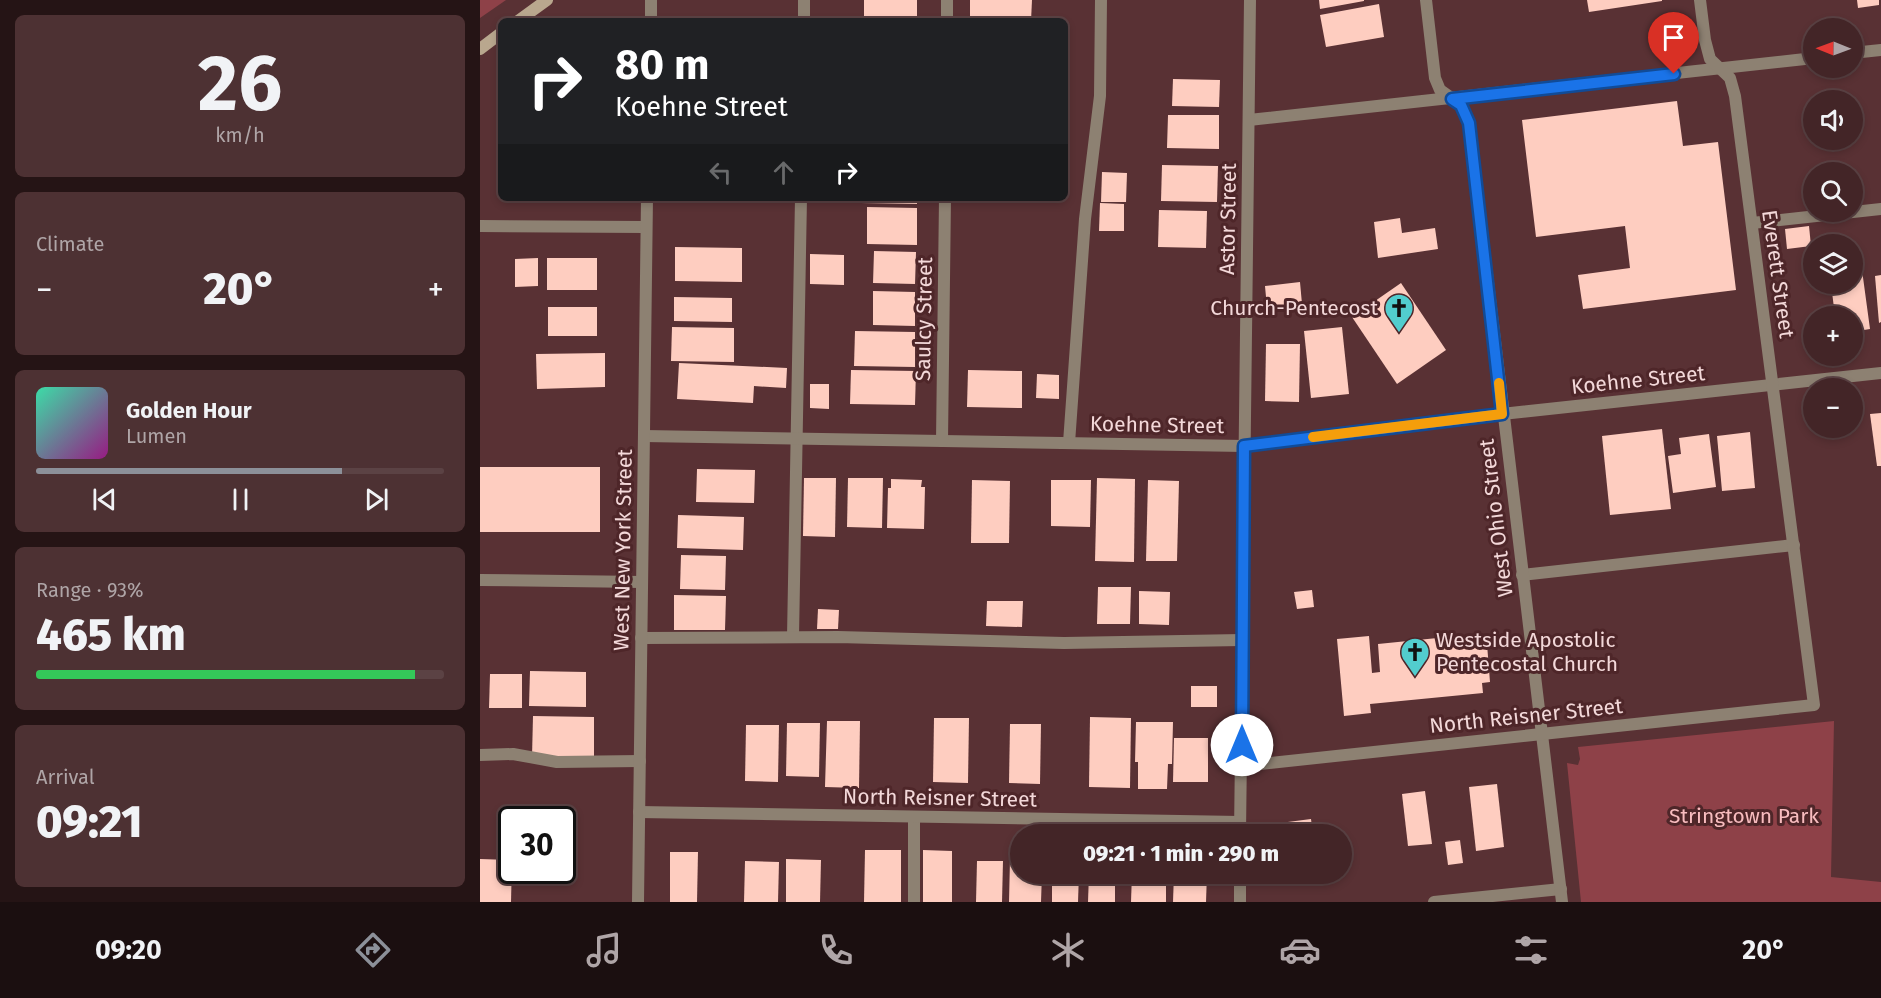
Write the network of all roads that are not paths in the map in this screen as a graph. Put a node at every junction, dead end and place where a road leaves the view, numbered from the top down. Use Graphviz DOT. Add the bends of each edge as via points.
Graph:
graph roads {
  1 [pos="547,0"];
  2 [pos="651,0"];
  3 [pos="804,0"];
  4 [pos="947,0"];
  5 [pos="1101,0"];
  6 [pos="1250,0"];
  7 [pos="1426,0"];
  8 [pos="1700,0"];
  9 [pos="522,18"];
  10 [pos="651,18"];
  11 [pos="804,18"];
  12 [pos="947,18"];
  13 [pos="498,35"];
  14 [pos="480,49"];
  15 [pos="1881,50"];
  16 [pos="1863,52"];
  17 [pos="1803,59"];
  18 [pos="1720,69"];
  19 [pos="1452,99"];
  20 [pos="1249,120"];
  21 [pos="647,201"];
  22 [pos="801,201"];
  23 [pos="945,201"];
  24 [pos="1881,209"];
  25 [pos="1752,223"];
  26 [pos="480,226"];
  27 [pos="646,227"];
  28 [pos="1881,373"];
  29 [pos="1773,385"];
  30 [pos="1502,414"];
  31 [pos="644,436"];
  32 [pos="796,439"];
  33 [pos="942,441"];
  34 [pos="1069,443"];
  35 [pos="1244,446"];
  36 [pos="1794,545"];
  37 [pos="1522,575"];
  38 [pos="480,580"];
  39 [pos="642,582"];
  40 [pos="793,637"];
  41 [pos="641,638"];
  42 [pos="1242,640"];
  43 [pos="1814,705"];
  44 [pos="1542,734"];
  45 [pos="480,755"];
  46 [pos="640,761"];
  47 [pos="1241,766"];
  48 [pos="639,812"];
  49 [pos="914,817"];
  50 [pos="1121,824"];
  51 [pos="1240,824"];
  52 [pos="1240,884"];
  53 [pos="1561,896"];
  54 [pos="638,902"];
  55 [pos="914,902"];
  56 [pos="1240,902"];
  57 [pos="1434,902"];
  1 -- 9 [label="main road"];
  2 -- 10 [label="street"];
  3 -- 11 [label="street"];
  4 -- 12 [label="street"];
  5 -- 34 [label="street" via="1100,96 1085,219"];
  6 -- 20 [label="street, Astor Street"];
  7 -- 19 [label="street, West Ohio Street" via="1434,74 1440,90"];
  8 -- 18 [label="street, Everett Street" via="1706,48"];
  13 -- 14 [label="main road"];
  15 -- 16 [label="street"];
  17 -- 18 [label="street"];
  18 -- 19 [label="street"];
  18 -- 25 [label="street, Everett Street" via="1730,78 1735,96"];
  19 -- 20 [label="street"];
  19 -- 30 [label="street, West Ohio Street" via="1461,105 1469,123"];
  20 -- 35 [label="street, Astor Street"];
  21 -- 27 [label="street, West New York Street"];
  22 -- 32 [label="street"];
  23 -- 33 [label="street, Saulcy Street"];
  24 -- 25 [label="street"];
  25 -- 29 [label="street, Everett Street"];
  26 -- 27 [label="street"];
  27 -- 31 [label="street, West New York Street"];
  28 -- 29 [label="street, Koehne Street"];
  29 -- 30 [label="street, Koehne Street"];
  29 -- 36 [label="street, Everett Street"];
  30 -- 35 [label="street, Koehne Street"];
  30 -- 37 [label="street, West Ohio Street"];
  31 -- 32 [label="street, Koehne Street"];
  31 -- 39 [label="street, West New York Street"];
  32 -- 33 [label="street, Koehne Street"];
  32 -- 40 [label="street"];
  33 -- 34 [label="street, Koehne Street"];
  34 -- 35 [label="street, Koehne Street"];
  35 -- 42 [label="street, Astor Street"];
  36 -- 37 [label="street"];
  36 -- 43 [label="street, Everett Street"];
  37 -- 44 [label="street, West Ohio Street"];
  38 -- 39 [label="street"];
  39 -- 41 [label="street, West New York Street"];
  40 -- 41 [label="street"];
  40 -- 42 [label="street" via="1064,643"];
  41 -- 46 [label="street, West New York Street"];
  42 -- 47 [label="street, Astor Street"];
  43 -- 44 [label="street, North Reisner Street"];
  44 -- 47 [label="street, North Reisner Street"];
  44 -- 53 [label="street, West Ohio Street"];
  45 -- 46 [label="street" via="513,754 557,762"];
  46 -- 48 [label="street, West New York Street"];
  47 -- 51 [label="street, Astor Street"];
  48 -- 49 [label="street, North Reisner Street"];
  48 -- 54 [label="street, West New York Street"];
  49 -- 50 [label="street, North Reisner Street"];
  49 -- 55 [label="street"];
  52 -- 56 [label="street"];
  53 -- 57 [label="street"];
}
